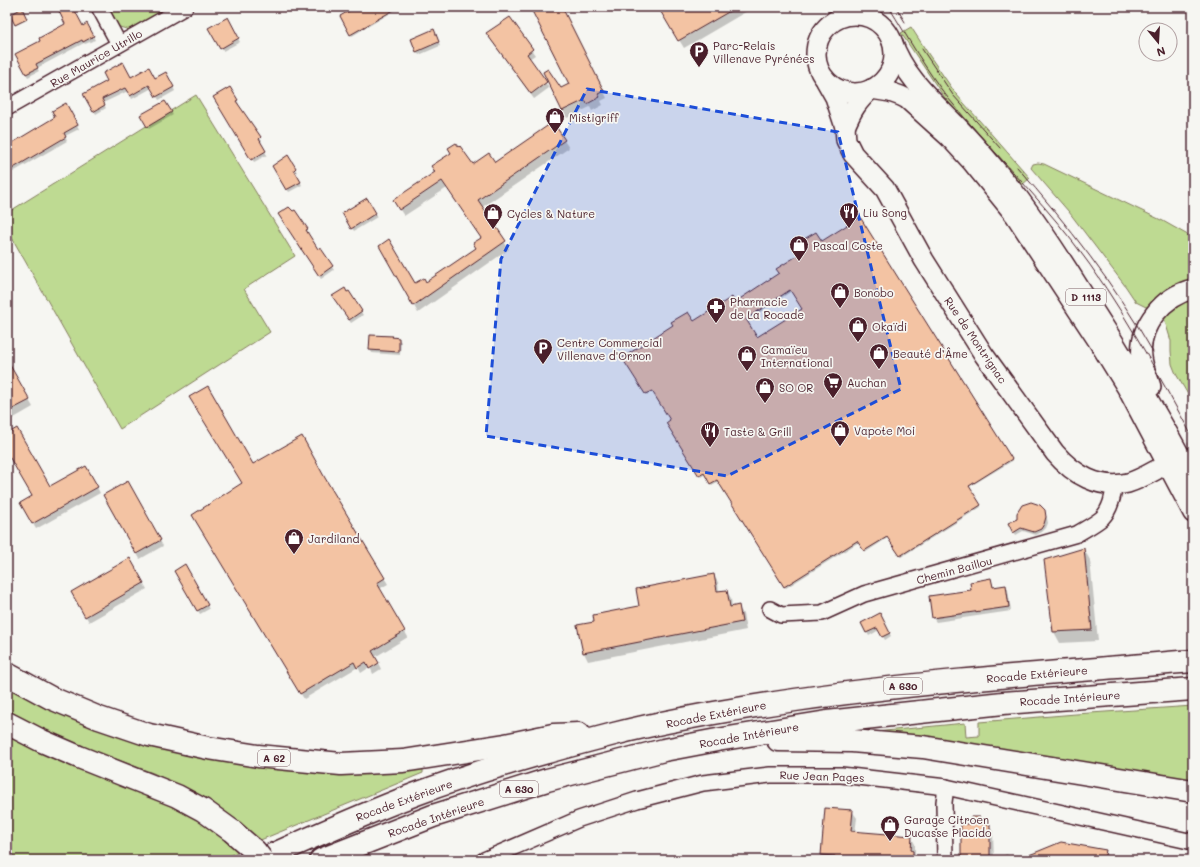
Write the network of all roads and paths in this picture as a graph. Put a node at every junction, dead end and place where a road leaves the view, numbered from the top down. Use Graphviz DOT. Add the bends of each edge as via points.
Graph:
graph roads {
  1 [pos="99,7"];
  2 [pos="185,7"];
  3 [pos="833,7"];
  4 [pos="858,7"];
  5 [pos="878,22"];
  6 [pos="825,27"];
  7 [pos="892,41"];
  8 [pos="119,44"];
  9 [pos="826,81"];
  10 [pos="871,90"];
  11 [pos="7,108"];
  12 [pos="845,127"];
  13 [pos="1193,288"];
  14 [pos="1164,424"];
  15 [pos="1156,470"];
  16 [pos="1193,479"];
  17 [pos="1114,484"];
  18 [pos="1193,514"];
  19 [pos="770,609"];
  20 [pos="1193,661"];
  21 [pos="7,674"];
  22 [pos="1193,689"];
  23 [pos="7,723"];
  24 [pos="617,733"];
  25 [pos="717,740"];
  26 [pos="946,787"];
  27 [pos="1193,791"];
  28 [pos="1193,842"];
  29 [pos="323,859"];
  30 [pos="261,860"];
  31 [pos="484,860"];
  32 [pos="945,860"];
  1 -- 8 [label="street"];
  2 -- 8 [label="street, Rue Maurice Utrillo"];
  3 -- 6 [label="main road"];
  4 -- 5 [label="main road"];
  5 -- 6 [label="main road" via="856,14 834,20"];
  5 -- 7 [label="main road"];
  6 -- 9 [label="main road" via="816,45 815,54"];
  7 -- 10 [label="main road" via="893,64 881,83"];
  7 -- 14 [label="main road, D 1113" via="896,54 907,72 982,153 1025,207 1110,334"];
  8 -- 11 [label="street, Rue Maurice Utrillo"];
  9 -- 10 [label="main road" via="847,92"];
  9 -- 12 [label="main road, Rue de Montrignac" via="835,97"];
  10 -- 12 [label="main road" via="859,100"];
  10 -- 18 [label="main road, D 1113" via="890,92 907,99 949,137 1015,215 1127,388"];
  12 -- 17 [label="main road, Rue de Montrignac" via="846,140 853,154 885,189 924,260 984,355 1055,453 1075,472 1089,480"];
  13 -- 14 [label="main road" via="1172,297 1160,307 1150,321 1142,340 1143,363"];
  14 -- 16 [label="main road, D 1113"];
  15 -- 17 [label="main road, Rue de Montrignac" via="1128,483"];
  17 -- 19 [label="street, Chemin Baillou" via="1114,493 1102,517 1077,534 864,594 822,613 781,615"];
  20 -- 24 [label="highway, Rocade Extérieure / A 630" via="1003,676 850,692 733,709"];
  21 -- 24 [label="highway, A 62" via="51,698 149,735 258,756 341,764 402,760 505,745 553,735"];
  22 -- 25 [label="highway, Rocade Intérieure / A 630" via="927,711 828,722"];
  23 -- 30 [label="highway, bridge" via="42,741 177,796 203,810 232,830"];
  24 -- 30 [label="highway, Rocade Extérieure / A 630" via="513,762 419,793 358,816"];
  25 -- 27 [label="highway" via="852,741 923,747"];
  25 -- 29 [label="highway, Rocade Intérieure / A 630" via="664,750 547,780 433,816"];
  26 -- 28 [label="street, Rue Jean Pages"];
  26 -- 31 [label="street, Rue Jean Pages" via="841,775 770,775 703,783 578,819"];
  26 -- 32 [label="street"];
}
